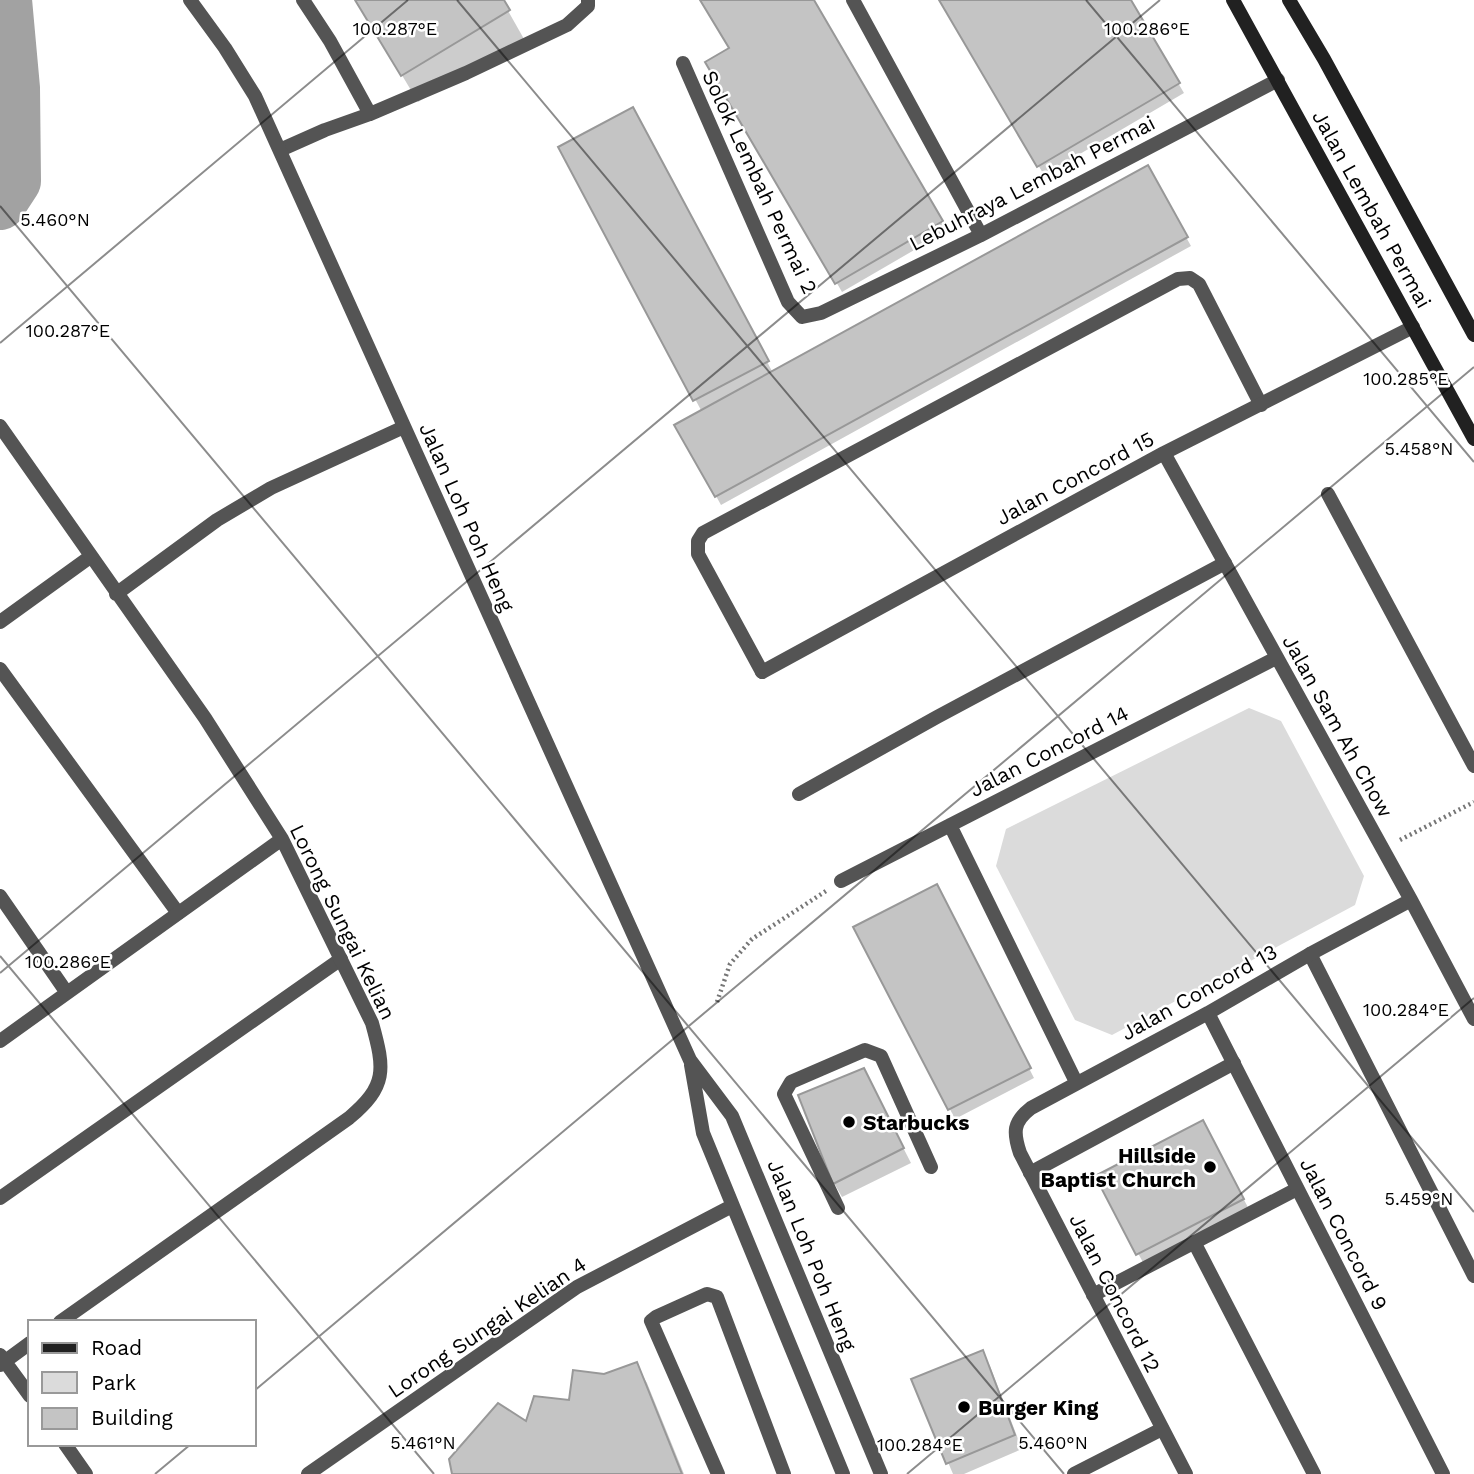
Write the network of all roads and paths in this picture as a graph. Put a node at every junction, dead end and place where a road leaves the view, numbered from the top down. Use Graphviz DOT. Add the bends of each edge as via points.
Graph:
graph roads {
  1 [pos="190,0"];
  2 [pos="303,0"];
  3 [pos="588,0"];
  4 [pos="853,0"];
  5 [pos="1233,0"];
  6 [pos="1293,2"];
  7 [pos="683,63"];
  8 [pos="1278,80"];
  9 [pos="370,114"];
  10 [pos="280,150"];
  11 [pos="981,235"];
  12 [pos="802,317"];
  13 [pos="1413,327"];
  14 [pos="1474,334"];
  15 [pos="1261,405"];
  16 [pos="0,426"];
  17 [pos="404,427"];
  18 [pos="1474,439"];
  19 [pos="1164,453"];
  20 [pos="1328,494"];
  21 [pos="90,557"];
  22 [pos="1225,564"];
  23 [pos="116,594"];
  24 [pos="0,622"];
  25 [pos="1276,658"];
  26 [pos="0,668"];
  27 [pos="1474,766"];
  28 [pos="799,794"];
  29 [pos="1474,802"];
  30 [pos="950,825"];
  31 [pos="282,839"];
  32 [pos="1382,849"];
  33 [pos="841,881"];
  34 [pos="0,896"];
  35 [pos="1411,900"];
  36 [pos="178,914"];
  37 [pos="1310,954"];
  38 [pos="341,959"];
  39 [pos="67,993"];
  40 [pos="717,1002"];
  41 [pos="1208,1013"];
  42 [pos="1474,1019"];
  43 [pos="0,1041"];
  44 [pos="690,1060"];
  45 [pos="1234,1063"];
  46 [pos="1076,1082"];
  47 [pos="1015,1128"];
  48 [pos="930,1167"];
  49 [pos="1030,1173"];
  50 [pos="1297,1189"];
  51 [pos="0,1198"];
  52 [pos="732,1206"];
  53 [pos="838,1208"];
  54 [pos="1194,1242"];
  55 [pos="1468,1251"];
  56 [pos="1474,1276"];
  57 [pos="1093,1295"];
  58 [pos="64,1320"];
  59 [pos="28,1344"];
  60 [pos="1,1360"];
  61 [pos="28,1394"];
  62 [pos="1162,1429"];
  63 [pos="66,1446"];
  64 [pos="86,1474"];
  65 [pos="308,1474"];
  66 [pos="718,1474"];
  67 [pos="784,1474"];
  68 [pos="842,1474"];
  69 [pos="881,1474"];
  70 [pos="1074,1474"];
  71 [pos="1186,1474"];
  72 [pos="1314,1474"];
  73 [pos="1443,1474"];
  1 -- 10 [label="street, Jalan Loh Poh Heng" via="255,96"];
  2 -- 9 [label="street"];
  3 -- 9 [label="street" via="567,25"];
  4 -- 11 [label="street"];
  5 -- 8 [label="main road, Jalan Lembah Permai"];
  6 -- 14 [label="main road, Jalan Lembah Permai"];
  7 -- 12 [label="street, Solok Lembah Permai 2" via="788,302"];
  8 -- 11 [label="street, Lebuhraya Lembah Permai"];
  8 -- 13 [label="main road, Jalan Lembah Permai"];
  9 -- 10 [label="street"];
  10 -- 17 [label="street, Jalan Loh Poh Heng"];
  11 -- 12 [label="street, Lebuhraya Lembah Permai" via="821,313"];
  13 -- 15 [label="street, Jalan Concord 15"];
  13 -- 18 [label="main road, Jalan Lembah Permai"];
  15 -- 19 [label="street, Jalan Concord 15"];
  15 -- 19 [label="street, Jalan Concord 15" via="1199,284 1190,278 1178,279 703,533 698,554 762,672"];
  16 -- 21 [label="street, Lorong Sungai Kelian"];
  17 -- 23 [label="street" via="271,488 217,520"];
  17 -- 44 [label="street, Jalan Loh Poh Heng"];
  19 -- 22 [label="street, Jalan Sam Ah Chow"];
  20 -- 27 [label="street"];
  21 -- 23 [label="street, Lorong Sungai Kelian"];
  21 -- 24 [label="street"];
  22 -- 25 [label="street, Jalan Sam Ah Chow"];
  22 -- 28 [label="street"];
  23 -- 31 [label="street, Lorong Sungai Kelian" via="205,718"];
  25 -- 30 [label="street, Jalan Concord 14"];
  25 -- 32 [label="street, Jalan Sam Ah Chow"];
  26 -- 36 [label="street"];
  29 -- 32 [label="path"];
  30 -- 33 [label="street, Jalan Concord 14"];
  30 -- 46 [label="street"];
  31 -- 36 [label="street"];
  31 -- 38 [label="street, Lorong Sungai Kelian"];
  32 -- 35 [label="street, Jalan Sam Ah Chow"];
  33 -- 40 [label="path" via="752,939 730,964"];
  34 -- 39 [label="street"];
  35 -- 37 [label="street, Jalan Concord 13"];
  35 -- 42 [label="street, Jalan Sam Ah Chow"];
  36 -- 39 [label="street"];
  37 -- 41 [label="street, Jalan Concord 13"];
  37 -- 55 [label="street"];
  38 -- 51 [label="street"];
  38 -- 58 [label="street, Lorong Sungai Kelian" via="372,1023 380,1052 381,1078 368,1102"];
  39 -- 43 [label="street"];
  41 -- 45 [label="street, Jalan Concord 9"];
  41 -- 46 [label="street, Jalan Concord 13"];
  44 -- 52 [label="street, Jalan Loh Poh Heng" via="702,1133"];
  44 -- 69 [label="street, Jalan Loh Poh Heng" via="732,1116"];
  45 -- 49 [label="street"];
  45 -- 50 [label="street, Jalan Concord 9"];
  46 -- 47 [label="street, Jalan Concord 13" via="1020,1116"];
  47 -- 49 [label="street, Jalan Concord 12"];
  48 -- 53 [label="street" via="881,1056 865,1050 790,1082 784,1094"];
  49 -- 57 [label="street, Jalan Concord 12"];
  50 -- 54 [label="street"];
  50 -- 73 [label="street, Jalan Concord 9"];
  52 -- 65 [label="street, Lorong Sungai Kelian 4" via="577,1287"];
  52 -- 68 [label="street, Jalan Loh Poh Heng"];
  54 -- 57 [label="street"];
  54 -- 72 [label="street"];
  55 -- 56 [label="street"];
  57 -- 62 [label="street, Jalan Concord 12"];
  59 -- 60 [label="street"];
  60 -- 61 [label="street"];
  62 -- 70 [label="street"];
  62 -- 71 [label="street, Jalan Concord 12"];
  63 -- 64 [label="street"];
  66 -- 67 [label="street" via="651,1321 707,1294 717,1297"];
}
